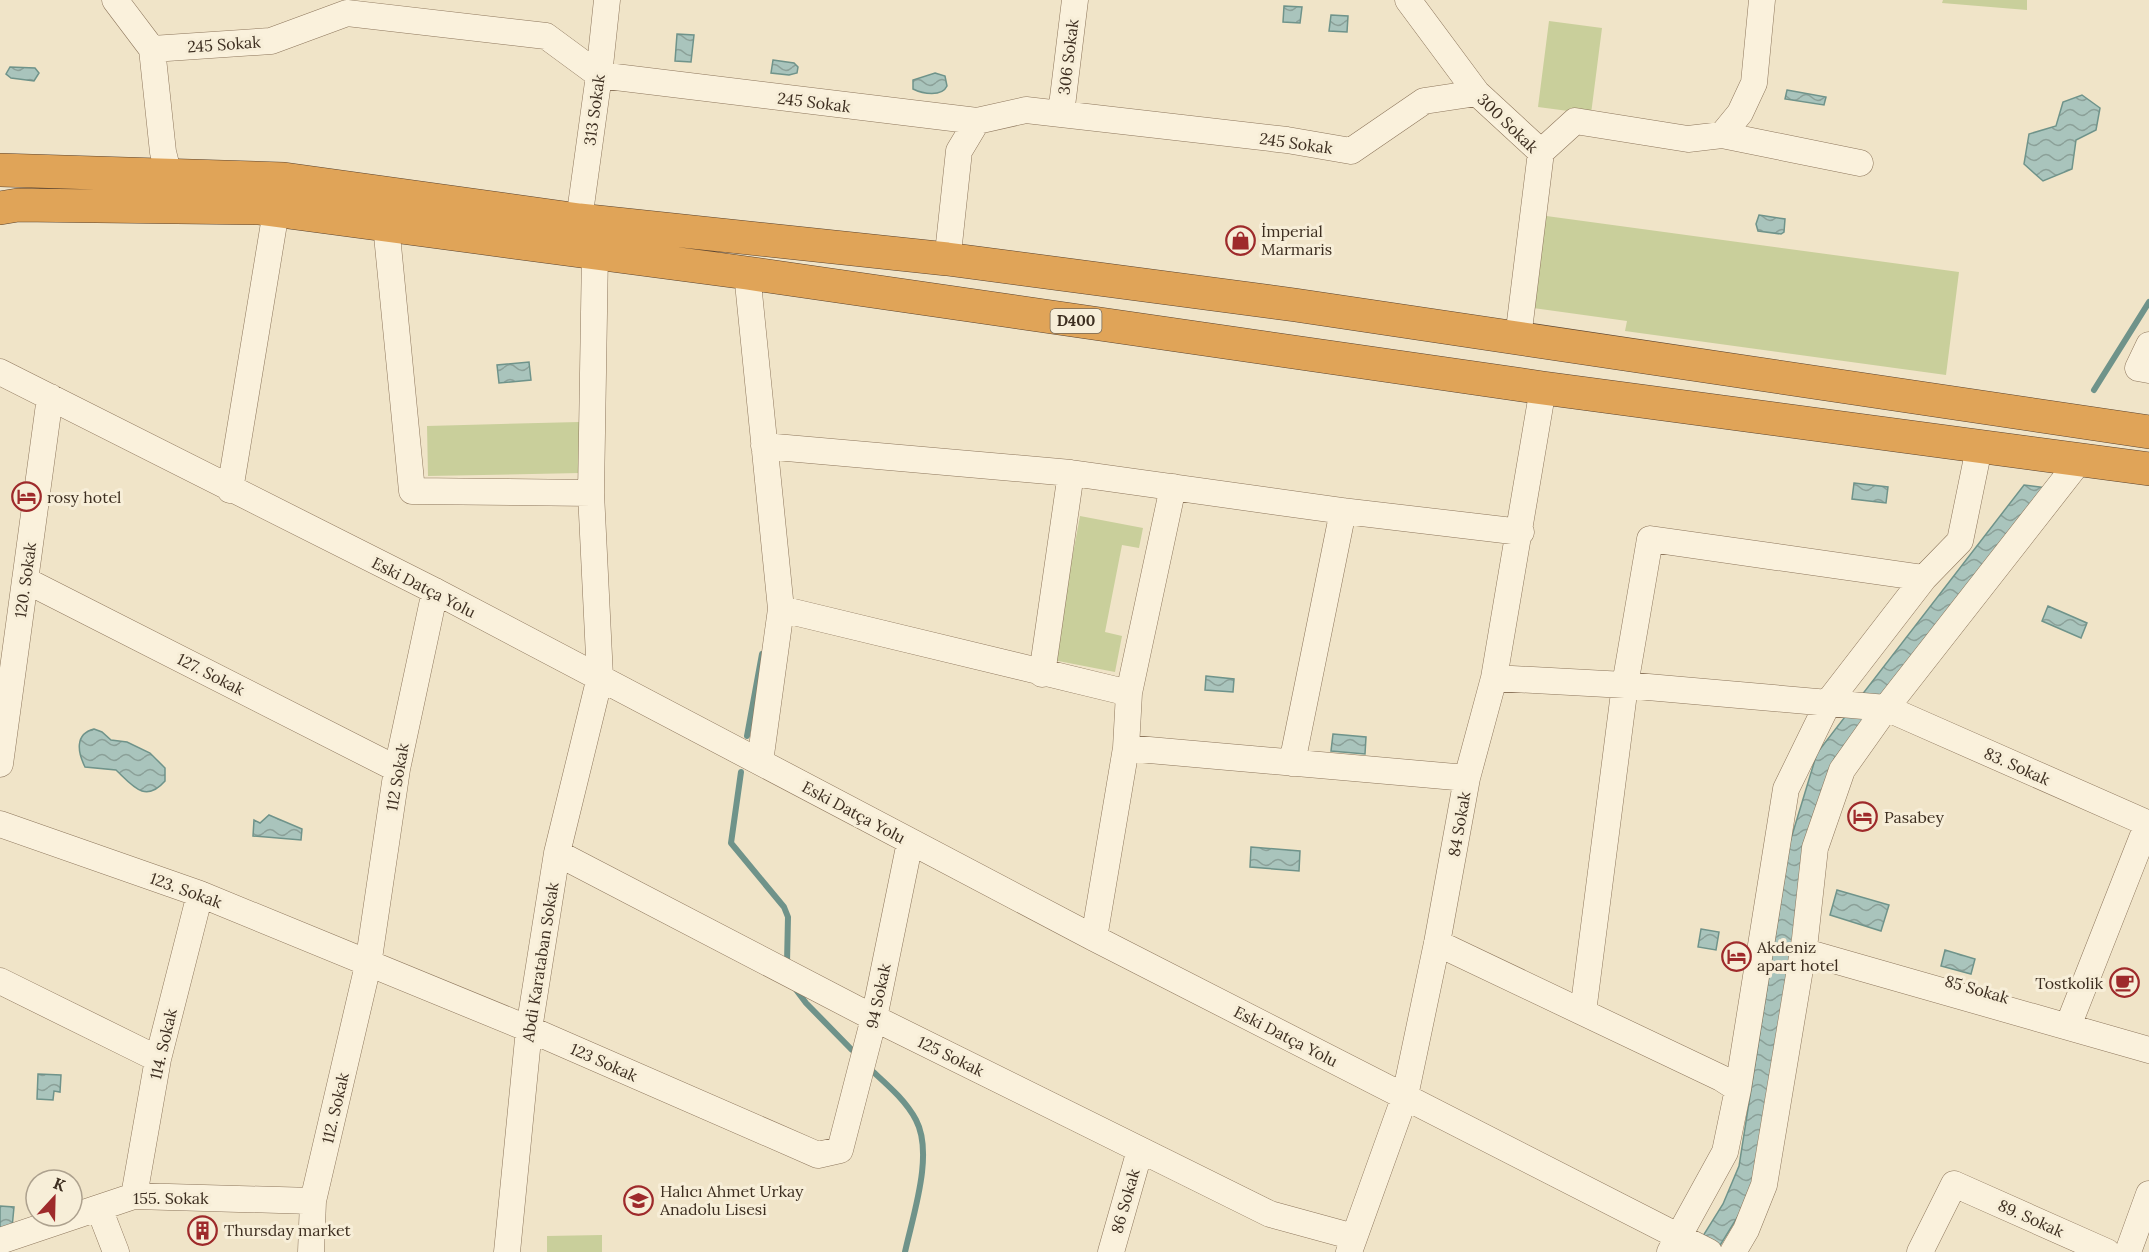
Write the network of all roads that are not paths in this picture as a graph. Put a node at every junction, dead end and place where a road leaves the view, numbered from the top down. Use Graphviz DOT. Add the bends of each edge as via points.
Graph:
graph roads {
  1 [pos="115,0"];
  2 [pos="607,0"];
  3 [pos="1075,0"];
  4 [pos="1408,0"];
  5 [pos="1762,0"];
  6 [pos="152,49"];
  7 [pos="599,75"];
  8 [pos="1477,93"];
  9 [pos="1061,114"];
  10 [pos="977,122"];
  11 [pos="1722,135"];
  12 [pos="1541,152"];
  13 [pos="1860,163"];
  14 [pos="0,170"];
  15 [pos="169,176"];
  16 [pos="0,208"];
  17 [pos="276,211"];
  18 [pos="579,220"];
  19 [pos="386,225"];
  20 [pos="950,244"];
  21 [pos="595,253"];
  22 [pos="747,273"];
  23 [pos="1518,338"];
  24 [pos="2149,345"];
  25 [pos="2149,370"];
  26 [pos="0,372"];
  27 [pos="1543,388"];
  28 [pos="50,397"];
  29 [pos="2149,432"];
  30 [pos="764,446"];
  31 [pos="1979,448"];
  32 [pos="2080,460"];
  33 [pos="2149,469"];
  34 [pos="1071,473"];
  35 [pos="1173,488"];
  36 [pos="230,490"];
  37 [pos="591,493"];
  38 [pos="1343,511"];
  39 [pos="1521,532"];
  40 [pos="1924,578"];
  41 [pos="25,580"];
  42 [pos="435,591"];
  43 [pos="781,609"];
  44 [pos="1042,674"];
  45 [pos="600,677"];
  46 [pos="1494,678"];
  47 [pos="1625,685"];
  48 [pos="1129,693"];
  49 [pos="1841,703"];
  50 [pos="1883,708"];
  51 [pos="1126,748"];
  52 [pos="760,762"];
  53 [pos="1292,763"];
  54 [pos="0,764"];
  55 [pos="398,769"];
  56 [pos="1467,778"];
  57 [pos="0,824"];
  58 [pos="2148,824"];
  59 [pos="910,842"];
  60 [pos="557,853"];
  61 [pos="200,894"];
  62 [pos="1094,938"];
  63 [pos="1437,943"];
  64 [pos="1803,945"];
  65 [pos="368,964"];
  66 [pos="0,981"];
  67 [pos="1583,1012"];
  68 [pos="2072,1016"];
  69 [pos="874,1018"];
  70 [pos="529,1029"];
  71 [pos="2149,1038"];
  72 [pos="2149,1050"];
  73 [pos="158,1059"];
  74 [pos="1738,1089"];
  75 [pos="1405,1096"];
  76 [pos="840,1150"];
  77 [pos="1140,1150"];
  78 [pos="2149,1194"];
  79 [pos="134,1196"];
  80 [pos="314,1201"];
  81 [pos="99,1208"];
  82 [pos="0,1241"];
  83 [pos="1351,1244"];
  84 [pos="1687,1246"];
  85 [pos="116,1252"];
  86 [pos="311,1252"];
  87 [pos="507,1252"];
  88 [pos="1111,1252"];
  89 [pos="1733,1252"];
  90 [pos="1920,1252"];
  91 [pos="2107,1252"];
  92 [pos="2128,1252"];
  1 -- 6 [label="street"];
  2 -- 7 [label="street, 313 Sokak"];
  3 -- 9 [label="street, 306 Sokak"];
  4 -- 8 [label="street, 300 Sokak"];
  5 -- 11 [label="street" via="1754,83 1740,113"];
  6 -- 7 [label="street, 245 Sokak" via="271,41 347,12 546,36"];
  6 -- 15 [label="street"];
  7 -- 10 [label="street, 245 Sokak"];
  7 -- 18 [label="street, 313 Sokak"];
  8 -- 9 [label="street, 245 Sokak" via="1424,101 1351,151"];
  8 -- 12 [label="street, 300 Sokak"];
  9 -- 10 [label="street, 245 Sokak" via="1026,110"];
  10 -- 20 [label="street" via="959,151"];
  11 -- 12 [label="street" via="1688,139 1575,122"];
  11 -- 13 [label="street"];
  12 -- 23 [label="street, 300 Sokak"];
  14 -- 15 [label="highway"];
  15 -- 18 [label="highway" via="284,179"];
  16 -- 17 [label="highway, D400" via="18,205"];
  17 -- 19 [label="highway, D400"];
  17 -- 36 [label="street"];
  18 -- 23 [label="highway" via="947,259"];
  19 -- 21 [label="highway, D400"];
  19 -- 37 [label="street" via="412,491"];
  21 -- 22 [label="highway, D400"];
  21 -- 37 [label="street, Abdi Karataban Sokak"];
  22 -- 27 [label="highway, D400"];
  22 -- 30 [label="street"];
  23 -- 29 [label="highway"];
  24 -- 25 [label="street" via="2138,368"];
  26 -- 28 [label="street, Eski Datça Yolu"];
  27 -- 31 [label="highway, D400"];
  27 -- 39 [label="street, 84 Sokak"];
  28 -- 36 [label="street, Eski Datça Yolu"];
  28 -- 41 [label="street, 120. Sokak"];
  30 -- 34 [label="street"];
  30 -- 43 [label="street"];
  31 -- 32 [label="highway, D400"];
  31 -- 40 [label="street" via="1960,541"];
  32 -- 33 [label="highway, D400"];
  32 -- 50 [label="street"];
  34 -- 35 [label="street"];
  34 -- 44 [label="street"];
  35 -- 38 [label="street"];
  35 -- 48 [label="street"];
  36 -- 42 [label="street, Eski Datça Yolu"];
  37 -- 45 [label="street, Abdi Karataban Sokak"];
  38 -- 39 [label="street"];
  38 -- 53 [label="street"];
  39 -- 46 [label="street, 84 Sokak"];
  40 -- 47 [label="street" via="1650,539"];
  40 -- 49 [label="street"];
  41 -- 54 [label="street, 120. Sokak"];
  41 -- 55 [label="street, 127. Sokak"];
  42 -- 45 [label="street, Eski Datça Yolu"];
  42 -- 55 [label="street, 112 Sokak"];
  43 -- 44 [label="street"];
  43 -- 52 [label="street"];
  44 -- 48 [label="street"];
  45 -- 52 [label="street, Eski Datça Yolu"];
  45 -- 60 [label="street, Abdi Karataban Sokak"];
  46 -- 47 [label="street, 83. Sokak"];
  46 -- 56 [label="street, 84 Sokak"];
  47 -- 49 [label="street, 83. Sokak"];
  47 -- 67 [label="street"];
  48 -- 51 [label="street"];
  49 -- 50 [label="street, 83. Sokak"];
  49 -- 74 [label="street" via="1785,789"];
  50 -- 58 [label="street, 83. Sokak"];
  50 -- 64 [label="street" via="1842,770 1815,848"];
  51 -- 53 [label="street"];
  51 -- 62 [label="street"];
  52 -- 59 [label="street, Eski Datça Yolu"];
  53 -- 56 [label="street"];
  55 -- 65 [label="street, 112 Sokak"];
  56 -- 63 [label="street, 84 Sokak"];
  57 -- 61 [label="street, 123. Sokak"];
  58 -- 68 [label="street"];
  59 -- 62 [label="street, Eski Datça Yolu"];
  59 -- 69 [label="street, 94 Sokak"];
  60 -- 69 [label="street, 125 Sokak"];
  60 -- 70 [label="street, Abdi Karataban Sokak"];
  61 -- 65 [label="street, 123. Sokak"];
  61 -- 73 [label="street, 114. Sokak"];
  62 -- 75 [label="street, Eski Datça Yolu"];
  63 -- 67 [label="street"];
  63 -- 75 [label="street, 84 Sokak"];
  64 -- 68 [label="street, 85 Sokak"];
  64 -- 72 [label="street, 85 Sokak" via="1900,979"];
  64 -- 89 [label="street" via="1764,1185"];
  65 -- 70 [label="street, 123 Sokak"];
  65 -- 80 [label="street, 112. Sokak"];
  66 -- 73 [label="street"];
  67 -- 74 [label="street"];
  68 -- 71 [label="street, 85 Sokak"];
  69 -- 76 [label="street, 94 Sokak"];
  69 -- 77 [label="street, 125 Sokak"];
  70 -- 76 [label="street, 123 Sokak" via="818,1155"];
  70 -- 87 [label="street, Abdi Karataban Sokak"];
  73 -- 79 [label="street, 114. Sokak"];
  74 -- 84 [label="street" via="1725,1152"];
  75 -- 83 [label="street, 84 Sokak"];
  75 -- 84 [label="street, Eski Datça Yolu"];
  77 -- 83 [label="street, 125 Sokak" via="1270,1214"];
  77 -- 88 [label="street, 86 Sokak"];
  78 -- 92 [label="street"];
  79 -- 80 [label="street, 155. Sokak"];
  79 -- 81 [label="street, 155. Sokak"];
  80 -- 86 [label="street, 112. Sokak"];
  81 -- 82 [label="street, 155. Sokak"];
  81 -- 85 [label="street"];
  90 -- 91 [label="street, 89. Sokak" via="1954,1184"];
}
